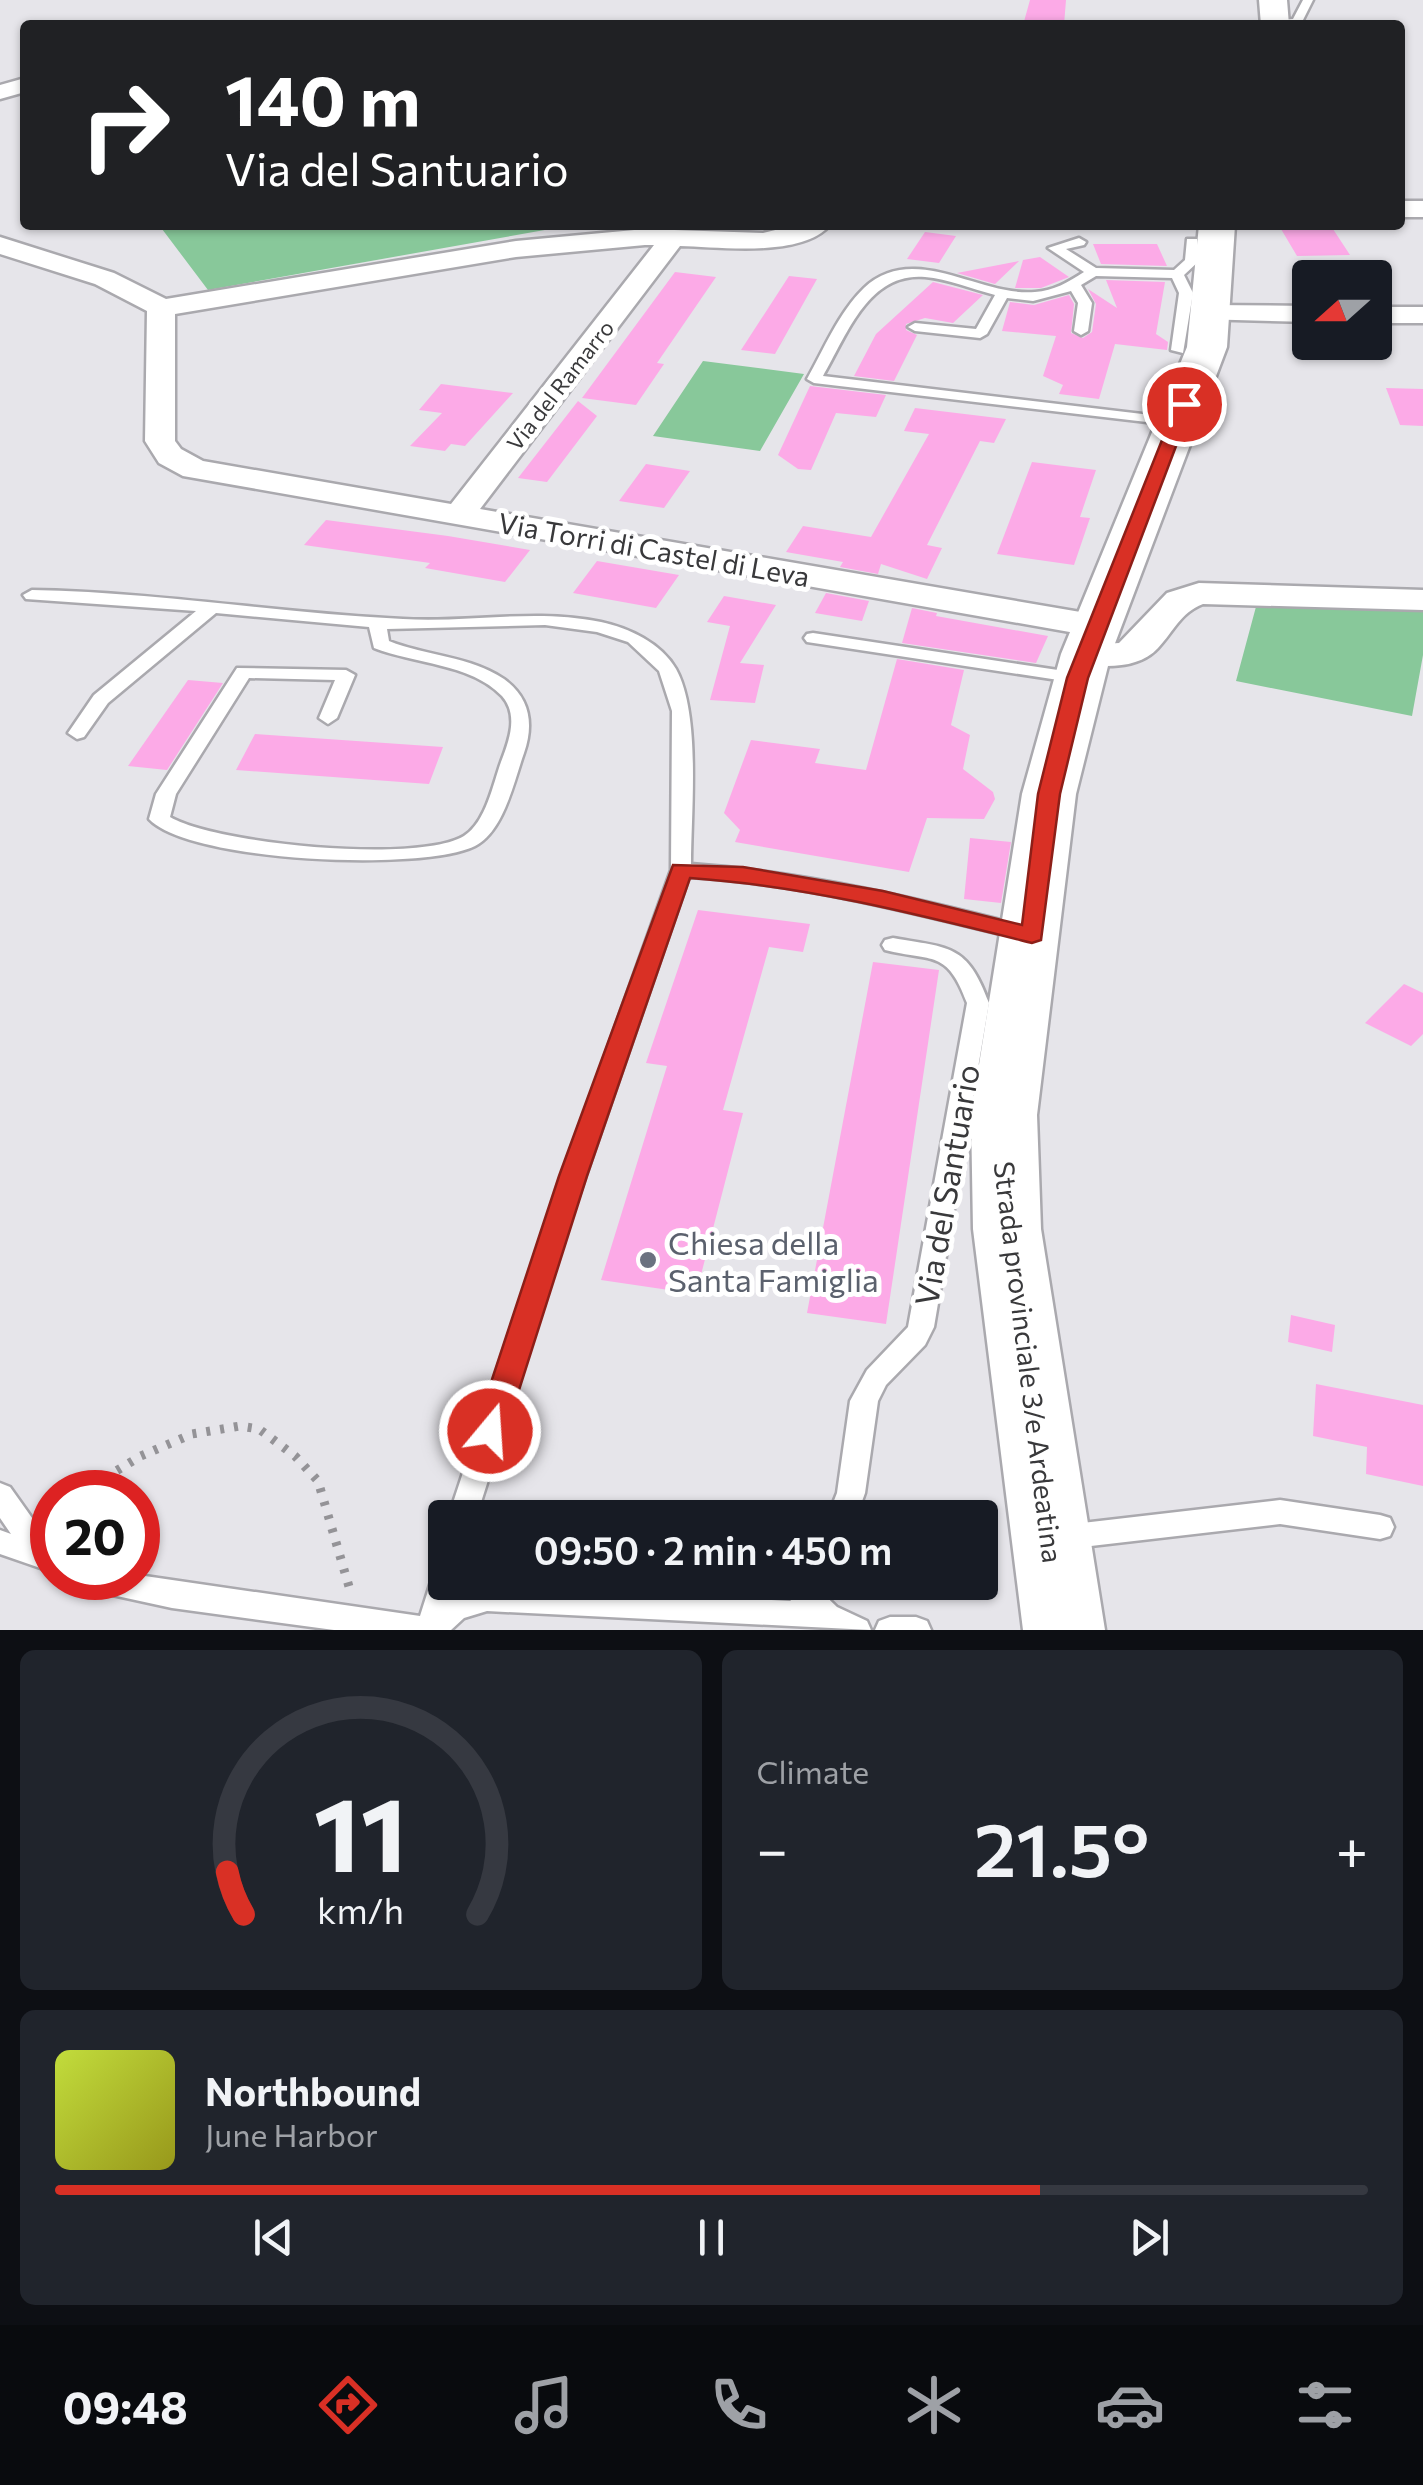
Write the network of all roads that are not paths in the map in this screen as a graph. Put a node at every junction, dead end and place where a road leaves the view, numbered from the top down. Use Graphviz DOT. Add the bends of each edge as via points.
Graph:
graph roads {
  1 [pos="800,230"];
  2 [pos="1204,233"];
  3 [pos="1079,242"];
  4 [pos="0,245"];
  5 [pos="668,246"];
  6 [pos="1093,272"];
  7 [pos="1075,287"];
  8 [pos="1001,296"];
  9 [pos="162,308"];
  10 [pos="1188,312"];
  11 [pos="1292,314"];
  12 [pos="1392,314"];
  13 [pos="1423,315"];
  14 [pos="915,326"];
  15 [pos="1081,331"];
  16 [pos="1176,424"];
  17 [pos="458,516"];
  18 [pos="32,595"];
  19 [pos="1423,600"];
  20 [pos="212,607"];
  21 [pos="376,622"];
  22 [pos="814,638"];
  23 [pos="1087,653"];
  24 [pos="328,718"];
  25 [pos="76,733"];
  26 [pos="681,870"];
  27 [pos="1032,935"];
  28 [pos="893,945"];
  29 [pos="0,1496"];
  30 [pos="468,1500"];
  31 [pos="848,1500"];
  32 [pos="1380,1527"];
  33 [pos="30,1535"];
  34 [pos="1050,1539"];
  35 [pos="0,1542"];
  36 [pos="30,1553"];
  37 [pos="160,1592"];
  38 [pos="439,1600"];
  39 [pos="810,1600"];
  40 [pos="826,1616"];
  41 [pos="431,1630"];
  42 [pos="856,1630"];
  43 [pos="890,1630"];
  44 [pos="916,1630"];
  45 [pos="1064,1630"];
  1 -- 5 [label="street" via="762,241"];
  2 -- 10 [label="main road, Strada provinciale 3/e Ardeatina"];
  3 -- 6 [label="lane" via="1055,248"];
  4 -- 9 [label="street" via="116,284"];
  5 -- 9 [label="street" via="516,249"];
  5 -- 17 [label="street, Via del Ramarro"];
  6 -- 7 [label="lane"];
  6 -- 10 [label="lane"];
  7 -- 8 [label="lane"];
  7 -- 15 [label="lane" via="1085,303"];
  8 -- 14 [label="lane" via="980,334"];
  8 -- 16 [label="lane" via="934,273 898,274 868,291 814,379"];
  9 -- 17 [label="street, Via Torri di Castel di Leva" via="160,442 176,460 211,474"];
  10 -- 11 [label="street"];
  10 -- 16 [label="main road, Strada provinciale 3/e Ardeatina" via="1206,347"];
  12 -- 13 [label="street"];
  16 -- 23 [label="main road, Strada provinciale 3/e Ardeatina"];
  17 -- 23 [label="street, Via Torri di Castel di Leva"];
  18 -- 20 [label="lane"];
  19 -- 23 [label="street, Via Torri di Castel di Leva" via="1200,593 1170,607 1134,652"];
  20 -- 21 [label="lane"];
  20 -- 25 [label="lane" via="101,698"];
  21 -- 24 [label="lane" via="380,644 494,681 514,700 520,737 480,832 460,846 430,853 332,853 208,837 159,819 166,794 243,672 346,676"];
  21 -- 26 [label="lane" via="545,620 617,631 646,646 667,668 680,712"];
  22 -- 23 [label="lane"];
  23 -- 27 [label="main road, Strada provinciale 3/e Ardeatina" via="1049,794"];
  26 -- 27 [label="lane" via="883,899"];
  26 -- 30 [label="lane"];
  27 -- 34 [label="main road, Strada provinciale 3/e Ardeatina" via="1005,1100 1002,1163"];
  28 -- 31 [label="lane, Via del Santuario" via="953,957 968,971 978,1003 921,1326 872,1383"];
  29 -- 33 [label="lane"];
  32 -- 34 [label="lane" via="1280,1512"];
  34 -- 45 [label="main road, Strada provinciale 3/e Ardeatina"];
  35 -- 36 [label="lane"];
  37 -- 41 [label="lane"];
  38 -- 41 [label="lane"];
  39 -- 40 [label="lane"];
  40 -- 41 [label="lane" via="487,1598 454,1608"];
  40 -- 42 [label="lane"];
  43 -- 44 [label="lane"];
}
